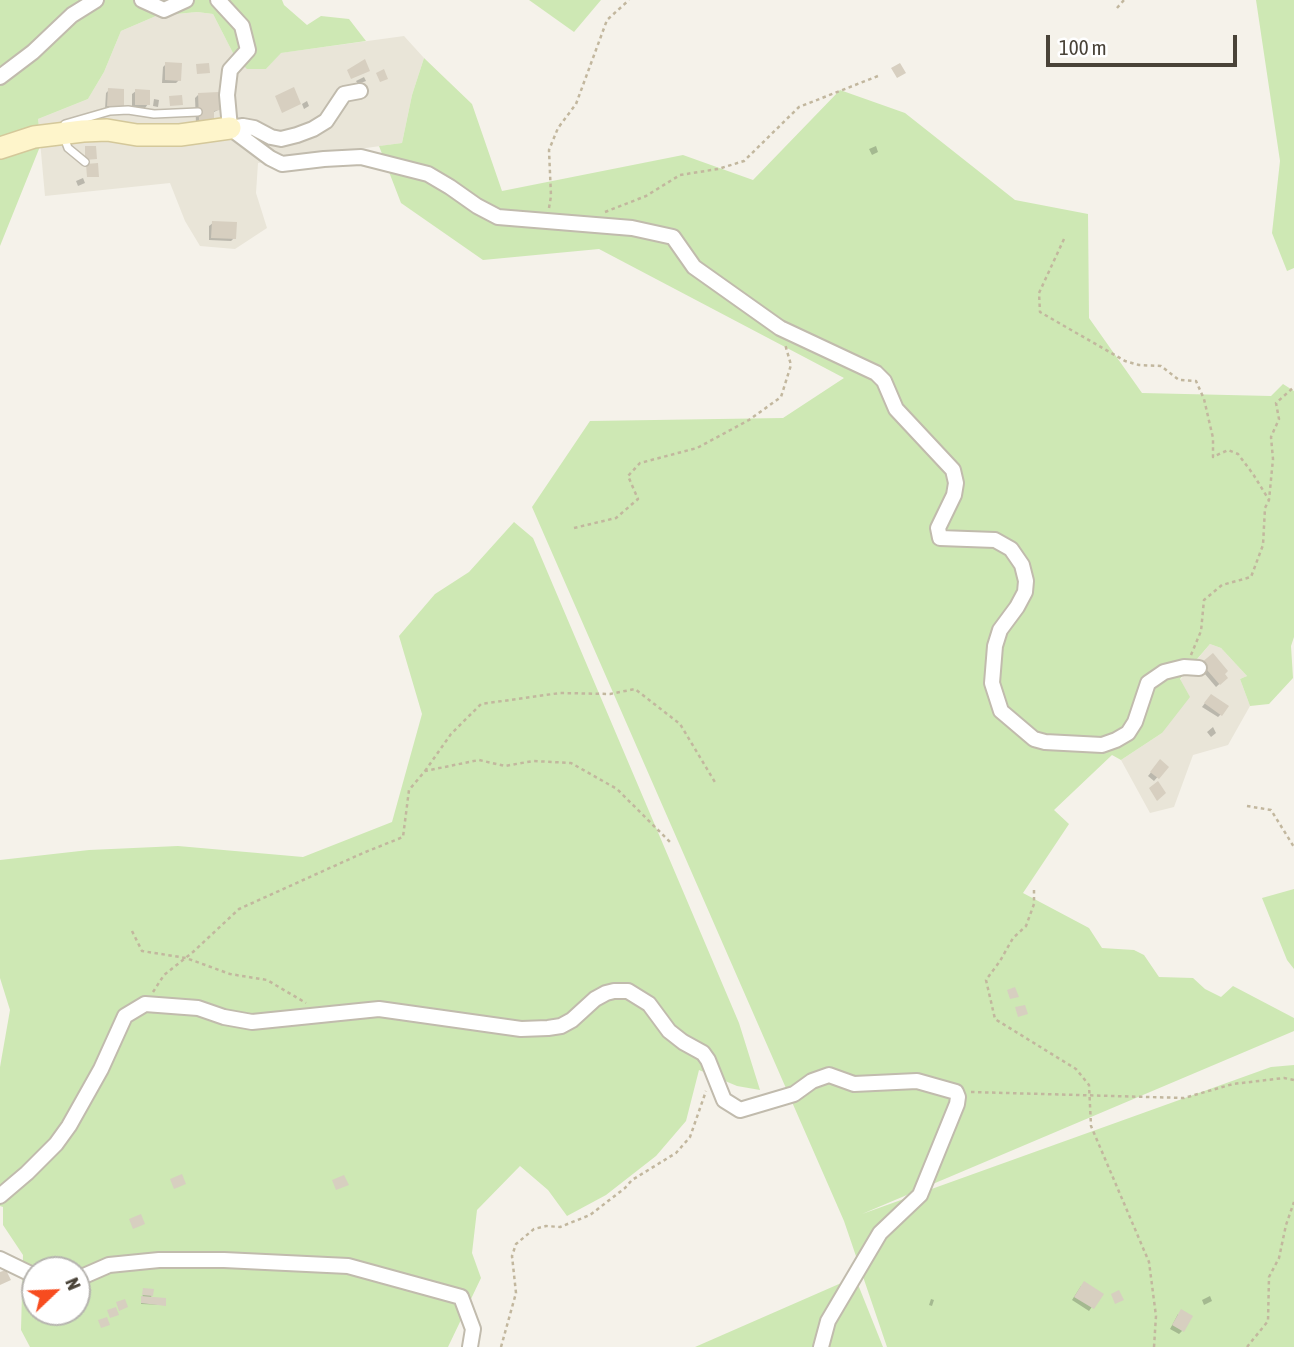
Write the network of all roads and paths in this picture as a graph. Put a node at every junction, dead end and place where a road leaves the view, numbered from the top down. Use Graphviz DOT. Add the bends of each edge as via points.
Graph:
graph roads {
  1 [pos="96,0"];
  2 [pos="142,0"];
  3 [pos="186,0"];
  4 [pos="218,0"];
  5 [pos="629,0"];
  6 [pos="1124,0"];
  7 [pos="1117,8"];
  8 [pos="878,76"];
  9 [pos="0,77"];
  10 [pos="360,91"];
  11 [pos="198,112"];
  12 [pos="230,128"];
  13 [pos="57,134"];
  14 [pos="0,148"];
  15 [pos="85,162"];
  16 [pos="602,213"];
  17 [pos="547,221"];
  18 [pos="1064,239"];
  19 [pos="780,328"];
  20 [pos="1294,387"];
  21 [pos="1269,500"];
  22 [pos="574,528"];
  23 [pos="1192,668"];
  24 [pos="425,771"];
  25 [pos="716,784"];
  26 [pos="1247,806"];
  27 [pos="672,844"];
  28 [pos="1294,847"];
  29 [pos="1034,890"];
  30 [pos="132,931"];
  31 [pos="186,958"];
  32 [pos="145,1004"];
  33 [pos="324,1015"];
  34 [pos="713,1072"];
  35 [pos="1294,1080"];
  36 [pos="956,1092"];
  37 [pos="1091,1097"];
  38 [pos="0,1196"];
  39 [pos="1294,1202"];
  40 [pos="0,1259"];
  41 [pos="21,1269"];
  42 [pos="91,1273"];
  43 [pos="470,1347"];
  44 [pos="501,1347"];
  45 [pos="821,1347"];
  46 [pos="1154,1347"];
  47 [pos="1247,1347"];
  1 -- 9 [label="street"];
  2 -- 3 [label="street" via="164,10"];
  4 -- 12 [label="street" via="242,26 248,50 230,70"];
  5 -- 17 [label="path" via="607,20 576,104 549,150"];
  6 -- 7 [label="path"];
  8 -- 16 [label="path" via="799,107 744,161 680,175 646,196"];
  10 -- 12 [label="street" via="344,94 326,121 297,135 281,139 243,125"];
  11 -- 13 [label="lane" via="110,111 65,124"];
  12 -- 13 [label="street" via="180,135 107,130"];
  12 -- 17 [label="street" via="282,164 361,157 428,174 498,217"];
  13 -- 14 [label="street"];
  13 -- 15 [label="lane"];
  17 -- 19 [label="street" via="632,228 673,237 694,267"];
  18 -- 21 [label="path" via="1040,293 1040,312 1125,361 1161,366 1179,380 1196,381 1213,438 1213,457 1228,450 1238,454"];
  19 -- 22 [label="path" via="791,365 780,397 697,448 640,463 628,476 638,499 616,518"];
  19 -- 23 [label="street" via="876,373 896,409 953,470 954,495 938,528 940,538 995,540 1011,549 1022,565 1025,592 1000,630 992,683 1001,711 1020,729 1045,742 1102,745 1128,733 1148,683 1164,672"];
  20 -- 21 [label="path" via="1276,403 1279,419 1272,437"];
  21 -- 23 [label="path" via="1263,545 1251,577 1222,585 1204,600"];
  24 -- 25 [label="path" via="451,734 481,704 635,689 680,724"];
  24 -- 27 [label="path" via="479,760 505,766 533,761 571,763 617,789"];
  24 -- 31 [label="path" via="409,790 403,837 239,908"];
  26 -- 28 [label="path" via="1270,810"];
  29 -- 37 [label="path" via="1026,926 1013,937 986,980 995,1019 1076,1069 1089,1085"];
  30 -- 31 [label="path" via="142,951"];
  31 -- 32 [label="path" via="164,975"];
  31 -- 33 [label="path" via="230,974 267,980"];
  32 -- 33 [label="street" via="198,1008 252,1022"];
  32 -- 38 [label="street" via="125,1016 101,1069 56,1144"];
  33 -- 34 [label="street" via="391,1009 521,1029 548,1028 572,1020 606,993 628,992 649,1004 682,1042 703,1053"];
  34 -- 36 [label="street" via="724,1100 740,1110 794,1094 829,1075 854,1084 917,1081"];
  34 -- 44 [label="path" via="690,1137 676,1153 632,1180 590,1215 561,1227 534,1229 516,1244 512,1256 516,1293"];
  35 -- 37 [label="path" via="1233,1084 1184,1098"];
  36 -- 37 [label="path"];
  36 -- 45 [label="street" via="957,1104 920,1195 880,1233 828,1321"];
  37 -- 46 [label="path" via="1091,1126 1149,1262 1156,1316"];
  39 -- 47 [label="path" via="1269,1277 1268,1321"];
  40 -- 41 [label="street"];
  42 -- 43 [label="street" via="109,1265 159,1259 348,1266 461,1297 473,1329"];
}
